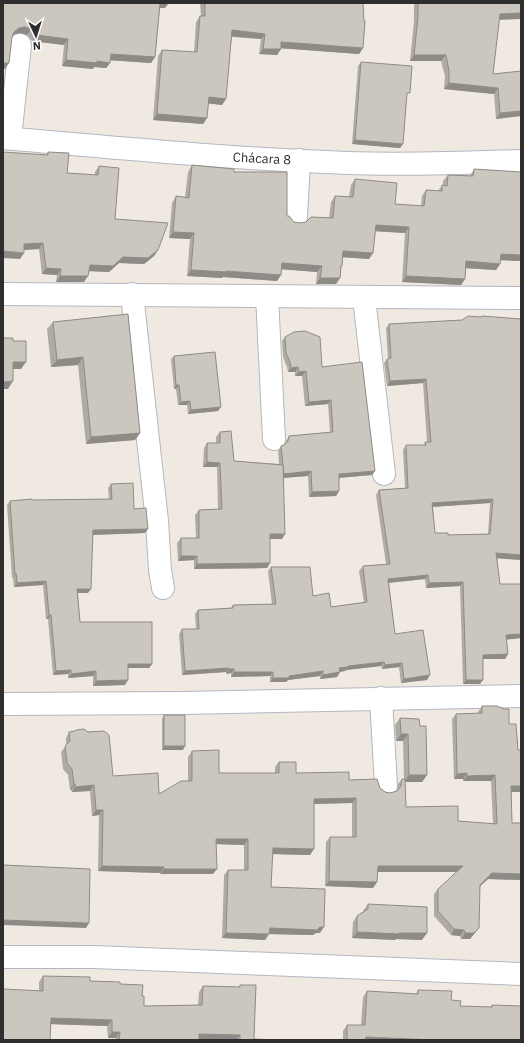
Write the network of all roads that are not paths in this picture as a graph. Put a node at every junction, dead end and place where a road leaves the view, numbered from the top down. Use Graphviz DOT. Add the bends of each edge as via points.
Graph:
graph roads {
  1 [pos="20,45"];
  2 [pos="7,138"];
  3 [pos="299,160"];
  4 [pos="521,160"];
  5 [pos="296,217"];
  6 [pos="3,294"];
  7 [pos="132,294"];
  8 [pos="267,296"];
  9 [pos="364,298"];
  10 [pos="521,298"];
  11 [pos="274,439"];
  12 [pos="384,474"];
  13 [pos="163,588"];
  14 [pos="521,696"];
  15 [pos="381,698"];
  16 [pos="3,704"];
  17 [pos="386,786"];
  18 [pos="3,957"];
  19 [pos="521,974"];
  1 -- 2 [label="street"];
  2 -- 3 [label="street, Chácara 8"];
  3 -- 4 [label="street, Chácara 8" via="348,163 458,163"];
  3 -- 5 [label="street"];
  6 -- 7 [label="street"];
  7 -- 8 [label="street"];
  7 -- 13 [label="street"];
  8 -- 9 [label="street"];
  8 -- 11 [label="street"];
  9 -- 10 [label="street"];
  9 -- 12 [label="street"];
  14 -- 15 [label="street"];
  15 -- 16 [label="street"];
  15 -- 17 [label="street"];
  18 -- 19 [label="street" via="94,957"];
}
